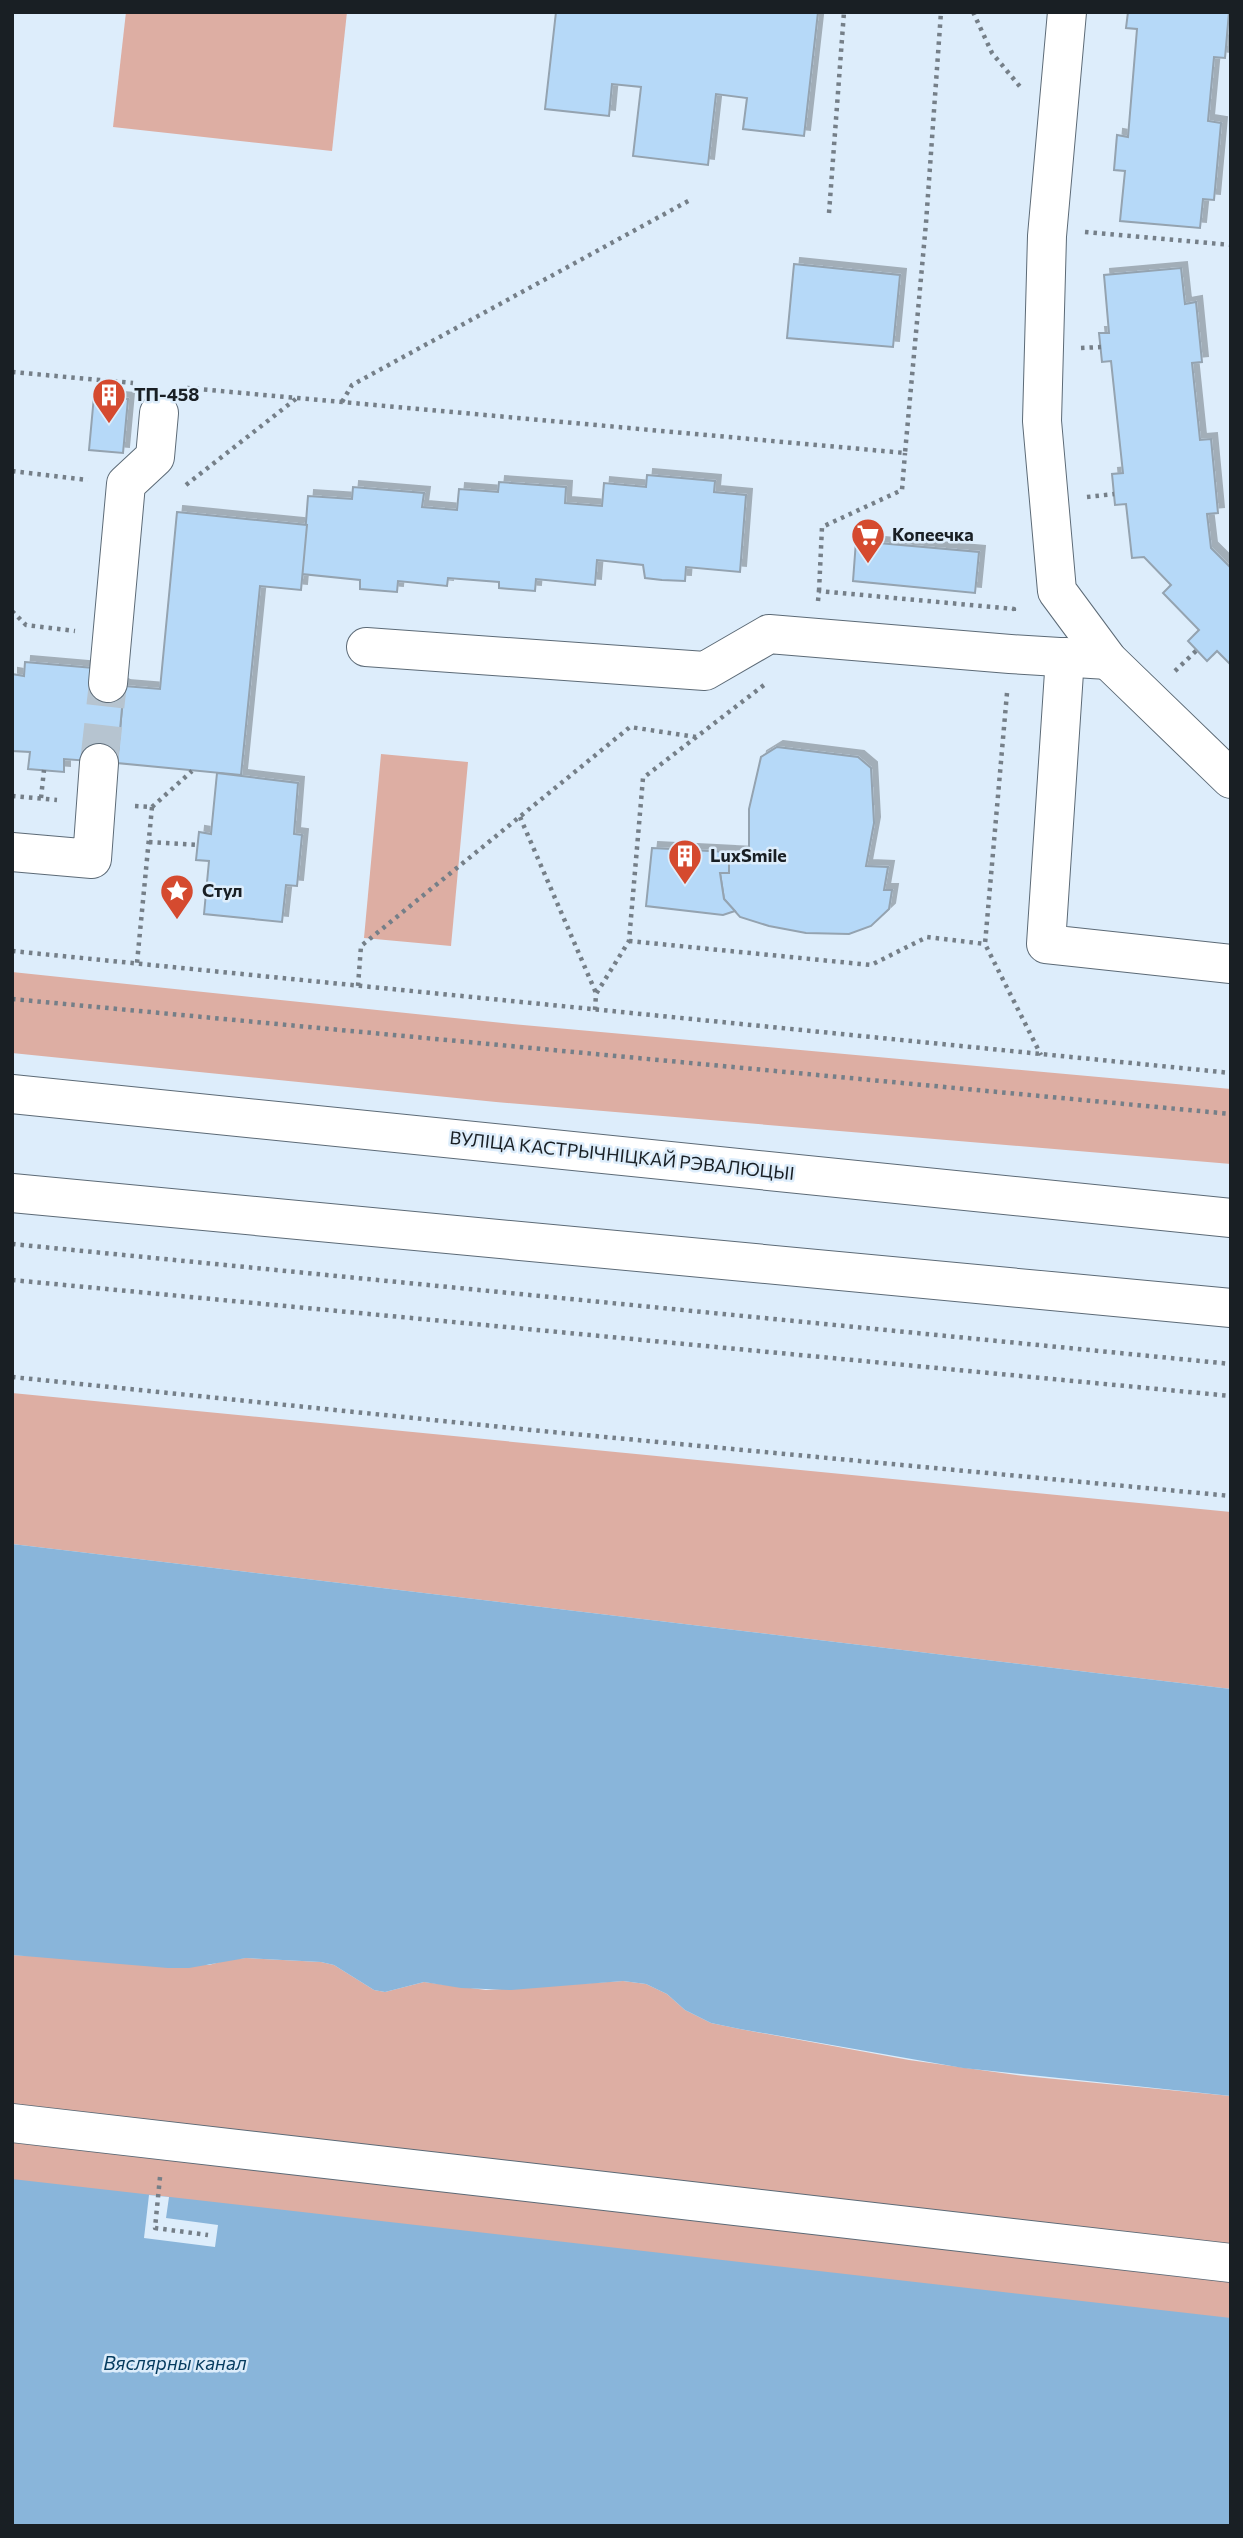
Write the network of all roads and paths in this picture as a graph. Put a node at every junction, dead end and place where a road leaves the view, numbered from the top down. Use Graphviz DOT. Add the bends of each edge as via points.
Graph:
graph roads {
  1 [pos="844,12"];
  2 [pos="941,12"];
  3 [pos="973,12"];
  4 [pos="1067,12"];
  5 [pos="1056,130"];
  6 [pos="690,200"];
  7 [pos="829,214"];
  8 [pos="1083,232"];
  9 [pos="1231,245"];
  10 [pos="12,372"];
  11 [pos="134,383"];
  12 [pos="167,400"];
  13 [pos="342,402"];
  14 [pos="905,453"];
  15 [pos="819,591"];
  16 [pos="12,611"];
  17 [pos="112,635"];
  18 [pos="814,637"];
  19 [pos="366,647"];
  20 [pos="1197,650"];
  21 [pos="1010,654"];
  22 [pos="1065,657"];
  23 [pos="1108,660"];
  24 [pos="1171,675"];
  25 [pos="768,682"];
  26 [pos="108,683"];
  27 [pos="696,737"];
  28 [pos="99,763"];
  29 [pos="44,770"];
  30 [pos="191,771"];
  31 [pos="1231,779"];
  32 [pos="41,798"];
  33 [pos="152,807"];
  34 [pos="520,817"];
  35 [pos="149,842"];
  36 [pos="198,845"];
  37 [pos="12,852"];
  38 [pos="629,941"];
  39 [pos="985,944"];
  40 [pos="12,951"];
  41 [pos="1231,964"];
  42 [pos="358,986"];
  43 [pos="596,994"];
  44 [pos="12,999"];
  45 [pos="595,1010"];
  46 [pos="1041,1055"];
  47 [pos="1231,1073"];
  48 [pos="12,1094"];
  49 [pos="1231,1114"];
  50 [pos="12,1193"];
  51 [pos="1231,1217"];
  52 [pos="12,1244"];
  53 [pos="12,1280"];
  54 [pos="1231,1308"];
  55 [pos="1231,1364"];
  56 [pos="12,1377"];
  57 [pos="1231,1396"];
  58 [pos="1231,1496"];
  59 [pos="12,2123"];
  60 [pos="159,2192"];
  61 [pos="208,2235"];
  62 [pos="1231,2263"];
  1 -- 7 [label="path"];
  2 -- 14 [label="path"];
  3 -- 5 [label="path" via="992,53"];
  4 -- 5 [label="main road"];
  5 -- 23 [label="main road" via="1047,236 1042,421 1057,591"];
  6 -- 13 [label="path" via="352,385"];
  8 -- 9 [label="path"];
  10 -- 11 [label="path"];
  12 -- 13 [label="path"];
  12 -- 17 [label="main road" via="155,457 126,484"];
  13 -- 14 [label="path"];
  14 -- 15 [label="path" via="901,490 822,527"];
  15 -- 18 [label="path"];
  15 -- 21 [label="path" via="1014,609"];
  16 -- 17 [label="path" via="26,625"];
  17 -- 26 [label="main road"];
  18 -- 19 [label="main road" via="769,634 705,671"];
  18 -- 21 [label="main road"];
  20 -- 24 [label="path"];
  21 -- 22 [label="main road"];
  21 -- 39 [label="path"];
  22 -- 23 [label="main road"];
  22 -- 41 [label="main road" via="1046,944"];
  23 -- 31 [label="main road"];
  25 -- 27 [label="path"];
  27 -- 34 [label="path" via="630,727"];
  27 -- 38 [label="path" via="643,778"];
  28 -- 37 [label="main road" via="92,859"];
  29 -- 32 [label="path"];
  30 -- 33 [label="path"];
  34 -- 42 [label="path" via="362,946"];
  34 -- 43 [label="path"];
  35 -- 36 [label="path"];
  38 -- 39 [label="path" via="871,965 927,937"];
  38 -- 43 [label="path"];
  39 -- 46 [label="path"];
  40 -- 42 [label="path"];
  42 -- 45 [label="path"];
  43 -- 45 [label="path"];
  44 -- 49 [label="path"];
  45 -- 46 [label="path"];
  46 -- 47 [label="path"];
  48 -- 51 [label="main road, ВУЛІЦА КАСТРЫЧНІЦКАЙ РЭВАЛЮЦЫІ"];
  50 -- 54 [label="main road"];
  52 -- 55 [label="path"];
  53 -- 57 [label="path"];
  56 -- 58 [label="path"];
  59 -- 62 [label="main road"];
  60 -- 61 [label="path" via="155,2228"];
}
